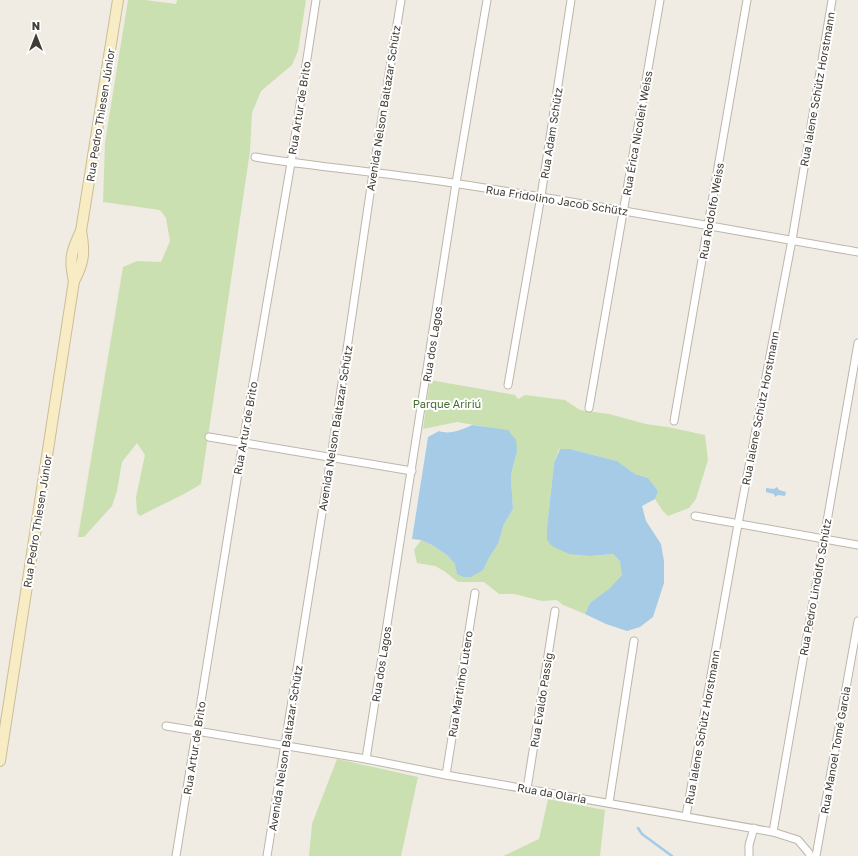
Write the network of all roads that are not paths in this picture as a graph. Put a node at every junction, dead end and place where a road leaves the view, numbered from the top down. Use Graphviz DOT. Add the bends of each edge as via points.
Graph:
graph roads {
  1 [pos="118,0"];
  2 [pos="316,0"];
  3 [pos="401,0"];
  4 [pos="486,0"];
  5 [pos="571,0"];
  6 [pos="660,0"];
  7 [pos="747,0"];
  8 [pos="832,0"];
  9 [pos="255,157"];
  10 [pos="291,163"];
  11 [pos="373,173"];
  12 [pos="456,183"];
  13 [pos="541,196"];
  14 [pos="624,210"];
  15 [pos="709,226"];
  16 [pos="81,231"];
  17 [pos="792,240"];
  18 [pos="73,246"];
  19 [pos="84,247"];
  20 [pos="858,252"];
  21 [pos="76,269"];
  22 [pos="858,343"];
  23 [pos="508,385"];
  24 [pos="589,408"];
  25 [pos="674,421"];
  26 [pos="209,436"];
  27 [pos="243,442"];
  28 [pos="331,457"];
  29 [pos="412,471"];
  30 [pos="695,516"];
  31 [pos="738,524"];
  32 [pos="824,539"];
  33 [pos="858,545"];
  34 [pos="475,593"];
  35 [pos="555,611"];
  36 [pos="858,621"];
  37 [pos="634,641"];
  38 [pos="166,726"];
  39 [pos="196,731"];
  40 [pos="285,746"];
  41 [pos="366,759"];
  42 [pos="0,761"];
  43 [pos="446,775"];
  44 [pos="527,789"];
  45 [pos="609,803"];
  46 [pos="686,816"];
  47 [pos="754,828"];
  48 [pos="773,832"];
  49 [pos="176,856"];
  50 [pos="267,856"];
  51 [pos="749,856"];
  52 [pos="810,856"];
  53 [pos="816,856"];
  1 -- 16 [label="main road, Rua Pedro Thiesen Júnior"];
  2 -- 10 [label="street, Rua Artur de Brito"];
  3 -- 11 [label="street, Avenida Nelson Baltazar Schütz"];
  4 -- 12 [label="street, Rua dos Lagos"];
  5 -- 13 [label="street, Rua Adam Schütz"];
  6 -- 14 [label="street, Rua Érica Nicoleit Weiss"];
  7 -- 15 [label="street, Rua Rodolfo Weiss"];
  8 -- 17 [label="street, Rua Ialene Schütz Horstmann"];
  9 -- 10 [label="street, Rua Fridolino Jacob Schütz"];
  10 -- 11 [label="street, Rua Fridolino Jacob Schütz"];
  10 -- 27 [label="street, Rua Artur de Brito"];
  11 -- 12 [label="street, Rua Fridolino Jacob Schütz"];
  11 -- 28 [label="street, Avenida Nelson Baltazar Schütz"];
  12 -- 13 [label="street, Rua Fridolino Jacob Schütz"];
  12 -- 29 [label="street, Rua dos Lagos"];
  13 -- 14 [label="street, Rua Fridolino Jacob Schütz"];
  13 -- 23 [label="street, Rua Adam Schütz"];
  14 -- 15 [label="street, Rua Fridolino Jacob Schütz"];
  14 -- 24 [label="street, Rua Érica Nicoleit Weiss"];
  15 -- 17 [label="street, Rua Fridolino Jacob Schütz"];
  15 -- 25 [label="street, Rua Rodolfo Weiss"];
  16 -- 18 [label="main road, Rua Pedro Thiesen Júnior"];
  16 -- 19 [label="main road, Rua Pedro Thiesen Júnior"];
  17 -- 20 [label="street, Rua Fridolino Jacob Schütz"];
  17 -- 31 [label="street, Rua Ialene Schütz Horstmann"];
  18 -- 19 [label="main road"];
  18 -- 21 [label="main road, Rua Pedro Thiesen Júnior" via="70,263"];
  19 -- 21 [label="main road, Rua Pedro Thiesen Júnior"];
  21 -- 42 [label="main road, Rua Pedro Thiesen Júnior"];
  22 -- 32 [label="street, Rua Pedro Lindolfo Schütz"];
  26 -- 27 [label="street"];
  27 -- 28 [label="street"];
  27 -- 39 [label="street, Rua Artur de Brito"];
  28 -- 29 [label="street"];
  28 -- 40 [label="street, Avenida Nelson Baltazar Schütz"];
  29 -- 41 [label="street, Rua dos Lagos"];
  30 -- 31 [label="street"];
  31 -- 32 [label="street"];
  31 -- 46 [label="street, Rua Ialene Schütz Horstmann"];
  32 -- 33 [label="street"];
  32 -- 48 [label="street, Rua Pedro Lindolfo Schütz"];
  34 -- 43 [label="street, Rua Martinho Lutero"];
  35 -- 44 [label="street, Rua Evaldo Passig"];
  36 -- 53 [label="street, Rua Manoel Tomé Garcia"];
  37 -- 45 [label="street"];
  38 -- 39 [label="street, Rua da Olaria"];
  39 -- 40 [label="street, Rua da Olaria"];
  39 -- 49 [label="street, Rua Artur de Brito"];
  40 -- 41 [label="street, Rua da Olaria"];
  40 -- 50 [label="street, Avenida Nelson Baltazar Schütz"];
  41 -- 43 [label="street, Rua da Olaria"];
  43 -- 44 [label="street, Rua da Olaria"];
  44 -- 45 [label="street, Rua da Olaria"];
  45 -- 46 [label="street, Rua da Olaria"];
  46 -- 47 [label="street, Rua da Olaria"];
  47 -- 48 [label="street, Rua da Olaria"];
  47 -- 51 [label="street"];
  48 -- 52 [label="street, Rua da Olaria" via="798,840"];
}
